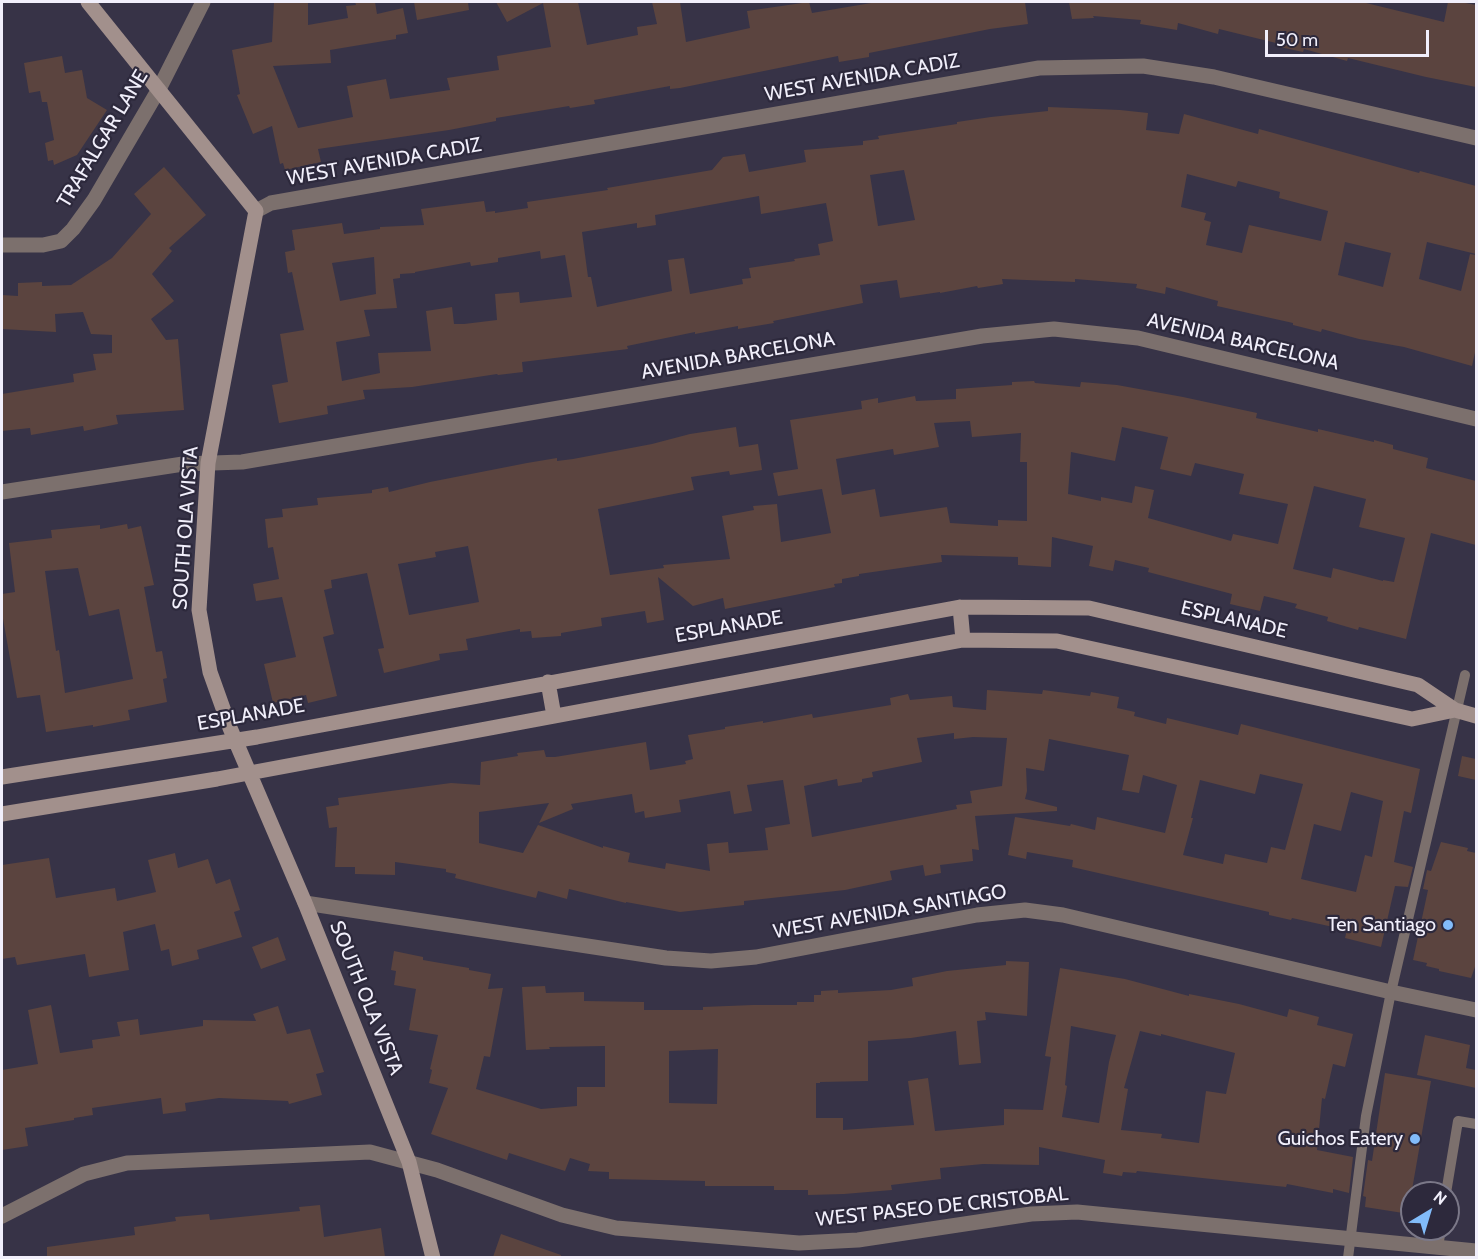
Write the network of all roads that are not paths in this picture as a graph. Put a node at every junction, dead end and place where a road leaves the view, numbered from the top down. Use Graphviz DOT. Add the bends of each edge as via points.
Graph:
graph roads {
  1 [pos="88,2"];
  2 [pos="203,2"];
  3 [pos="159,89"];
  4 [pos="1476,138"];
  5 [pos="256,211"];
  6 [pos="2,244"];
  7 [pos="1476,419"];
  8 [pos="208,463"];
  9 [pos="2,492"];
  10 [pos="960,607"];
  11 [pos="963,640"];
  12 [pos="1465,675"];
  13 [pos="548,682"];
  14 [pos="1455,710"];
  15 [pos="554,716"];
  16 [pos="1476,716"];
  17 [pos="235,740"];
  18 [pos="249,773"];
  19 [pos="2,777"];
  20 [pos="2,814"];
  21 [pos="305,903"];
  22 [pos="1391,992"];
  23 [pos="1476,1010"];
  24 [pos="1476,1124"];
  25 [pos="409,1162"];
  26 [pos="1448,1181"];
  27 [pos="2,1216"];
  28 [pos="1349,1240"];
  29 [pos="1439,1241"];
  30 [pos="1438,1247"];
  31 [pos="1476,1251"];
  32 [pos="433,1257"];
  33 [pos="1348,1257"];
  1 -- 3 [label="street"];
  2 -- 3 [label="street, TRAFALGAR LANE"];
  3 -- 5 [label="street"];
  3 -- 6 [label="street, TRAFALGAR LANE" via="74,229 61,240 43,245"];
  4 -- 5 [label="street, WEST AVENIDA CADIZ" via="1214,77 1143,66 1039,68 271,203"];
  5 -- 8 [label="street, SOUTH OLA VISTA"];
  7 -- 8 [label="street, AVENIDA BARCELONA" via="1138,338 1054,329 982,336 242,462"];
  8 -- 9 [label="street, AVENIDA BARCELONA"];
  8 -- 17 [label="street, SOUTH OLA VISTA" via="199,610 210,672"];
  10 -- 11 [label="street"];
  10 -- 13 [label="street, ESPLANADE"];
  10 -- 14 [label="street, ESPLANADE" via="1089,608 1418,685"];
  11 -- 14 [label="street, ESPLANADE" via="1057,641 1412,719"];
  11 -- 15 [label="street, ESPLANADE"];
  12 -- 14 [label="lane"];
  13 -- 15 [label="street"];
  13 -- 17 [label="street, ESPLANADE"];
  14 -- 16 [label="street, ESPLANADE"];
  14 -- 22 [label="lane"];
  15 -- 18 [label="street, ESPLANADE"];
  17 -- 18 [label="street, SOUTH OLA VISTA"];
  17 -- 19 [label="street, ESPLANADE"];
  18 -- 20 [label="street, ESPLANADE"];
  18 -- 21 [label="street, SOUTH OLA VISTA"];
  21 -- 22 [label="street, WEST AVENIDA SANTIAGO" via="666,958 711,961 756,957 977,915 1025,910 1062,915"];
  21 -- 25 [label="street, SOUTH OLA VISTA"];
  22 -- 23 [label="street, WEST AVENIDA SANTIAGO"];
  22 -- 28 [label="lane" via="1366,1116"];
  24 -- 26 [label="lane" via="1458,1121"];
  25 -- 27 [label="street, WEST PASEO DE CRISTOBAL" via="370,1152 127,1163 84,1174"];
  25 -- 28 [label="street, WEST PASEO DE CRISTOBAL" via="562,1215 616,1228 799,1243 858,1240 1031,1214 1077,1212"];
  25 -- 32 [label="street, SOUTH OLA VISTA"];
  28 -- 30 [label="street, WEST PASEO DE CRISTOBAL"];
  28 -- 33 [label="lane"];
  29 -- 30 [label="lane"];
  30 -- 31 [label="street, WEST PASEO DE CRISTOBAL"];
}
